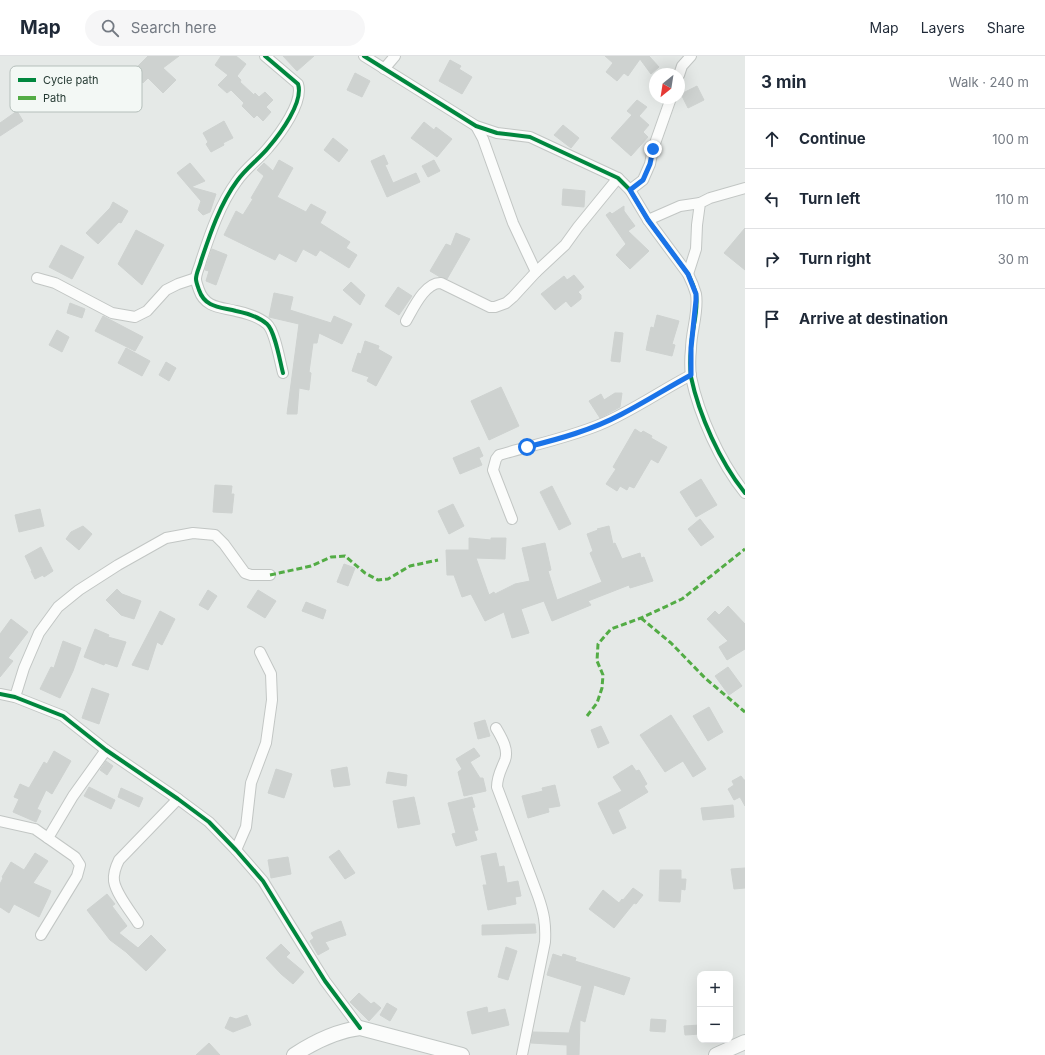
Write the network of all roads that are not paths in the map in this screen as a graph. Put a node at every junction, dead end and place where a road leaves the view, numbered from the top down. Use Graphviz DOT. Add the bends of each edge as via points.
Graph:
graph roads {
  1 [pos="265,56"];
  2 [pos="364,56"];
  3 [pos="395,56"];
  4 [pos="691,56"];
  5 [pos="681,68"];
  6 [pos="384,69"];
  7 [pos="669,104"];
  8 [pos="476,126"];
  9 [pos="618,178"];
  10 [pos="745,188"];
  11 [pos="630,190"];
  12 [pos="700,203"];
  13 [pos="648,220"];
  14 [pos="536,272"];
  15 [pos="688,274"];
  16 [pos="37,278"];
  17 [pos="196,278"];
  18 [pos="406,321"];
  19 [pos="283,373"];
  20 [pos="691,375"];
  21 [pos="745,493"];
  22 [pos="512,519"];
  23 [pos="270,575"];
  24 [pos="260,652"];
  25 [pos="0,694"];
  26 [pos="15,697"];
  27 [pos="496,728"];
  28 [pos="106,750"];
  29 [pos="178,799"];
  30 [pos="0,821"];
  31 [pos="48,838"];
  32 [pos="236,850"];
  33 [pos="138,923"];
  34 [pos="41,935"];
  35 [pos="360,1028"];
  36 [pos="745,1042"];
  37 [pos="294,1055"];
  38 [pos="462,1055"];
  39 [pos="522,1055"];
  40 [pos="716,1055"];
  1 -- 17 [label="street" via="298,84 300,89 296,105 280,132 237,181 225,201"];
  2 -- 6 [label="street"];
  3 -- 6 [label="street"];
  4 -- 5 [label="street"];
  6 -- 8 [label="street"];
  7 -- 11 [label="street" via="643,180"];
  8 -- 9 [label="street" via="497,134 530,137"];
  8 -- 14 [label="street" via="513,223"];
  9 -- 11 [label="street"];
  9 -- 14 [label="street" via="565,245"];
  10 -- 12 [label="street"];
  11 -- 13 [label="street"];
  12 -- 13 [label="street" via="680,206"];
  12 -- 15 [label="street" via="696,250"];
  13 -- 15 [label="street"];
  14 -- 18 [label="street" via="506,303 495,307 435,282 419,298"];
  15 -- 20 [label="street" via="696,294"];
  16 -- 17 [label="street" via="55,283 112,313 135,317 147,311 166,290"];
  17 -- 19 [label="street" via="206,302 218,308 252,315 268,325 276,343"];
  20 -- 21 [label="street" via="701,411 714,442"];
  20 -- 22 [label="street" via="600,425 558,440 499,455 493,470"];
  23 -- 26 [label="street" via="251,575 245,572 215,535 193,533 166,538 118,565 58,607 39,633"];
  24 -- 32 [label="street" via="271,674 272,700 266,744 251,783 246,827"];
  25 -- 26 [label="street"];
  26 -- 28 [label="street" via="63,716"];
  27 -- 39 [label="street" via="506,751 497,787 544,913 546,926"];
  28 -- 29 [label="street"];
  28 -- 31 [label="street" via="73,796"];
  29 -- 32 [label="street" via="210,822"];
  29 -- 33 [label="street" via="119,860 115,870 114,882 120,896"];
  30 -- 31 [label="street" via="35,829"];
  31 -- 34 [label="street" via="75,858 80,865 77,876"];
  32 -- 35 [label="street" via="263,881 322,975"];
  35 -- 37 [label="street" via="333,1034"];
  35 -- 38 [label="street"];
  36 -- 40 [label="street"];
}
